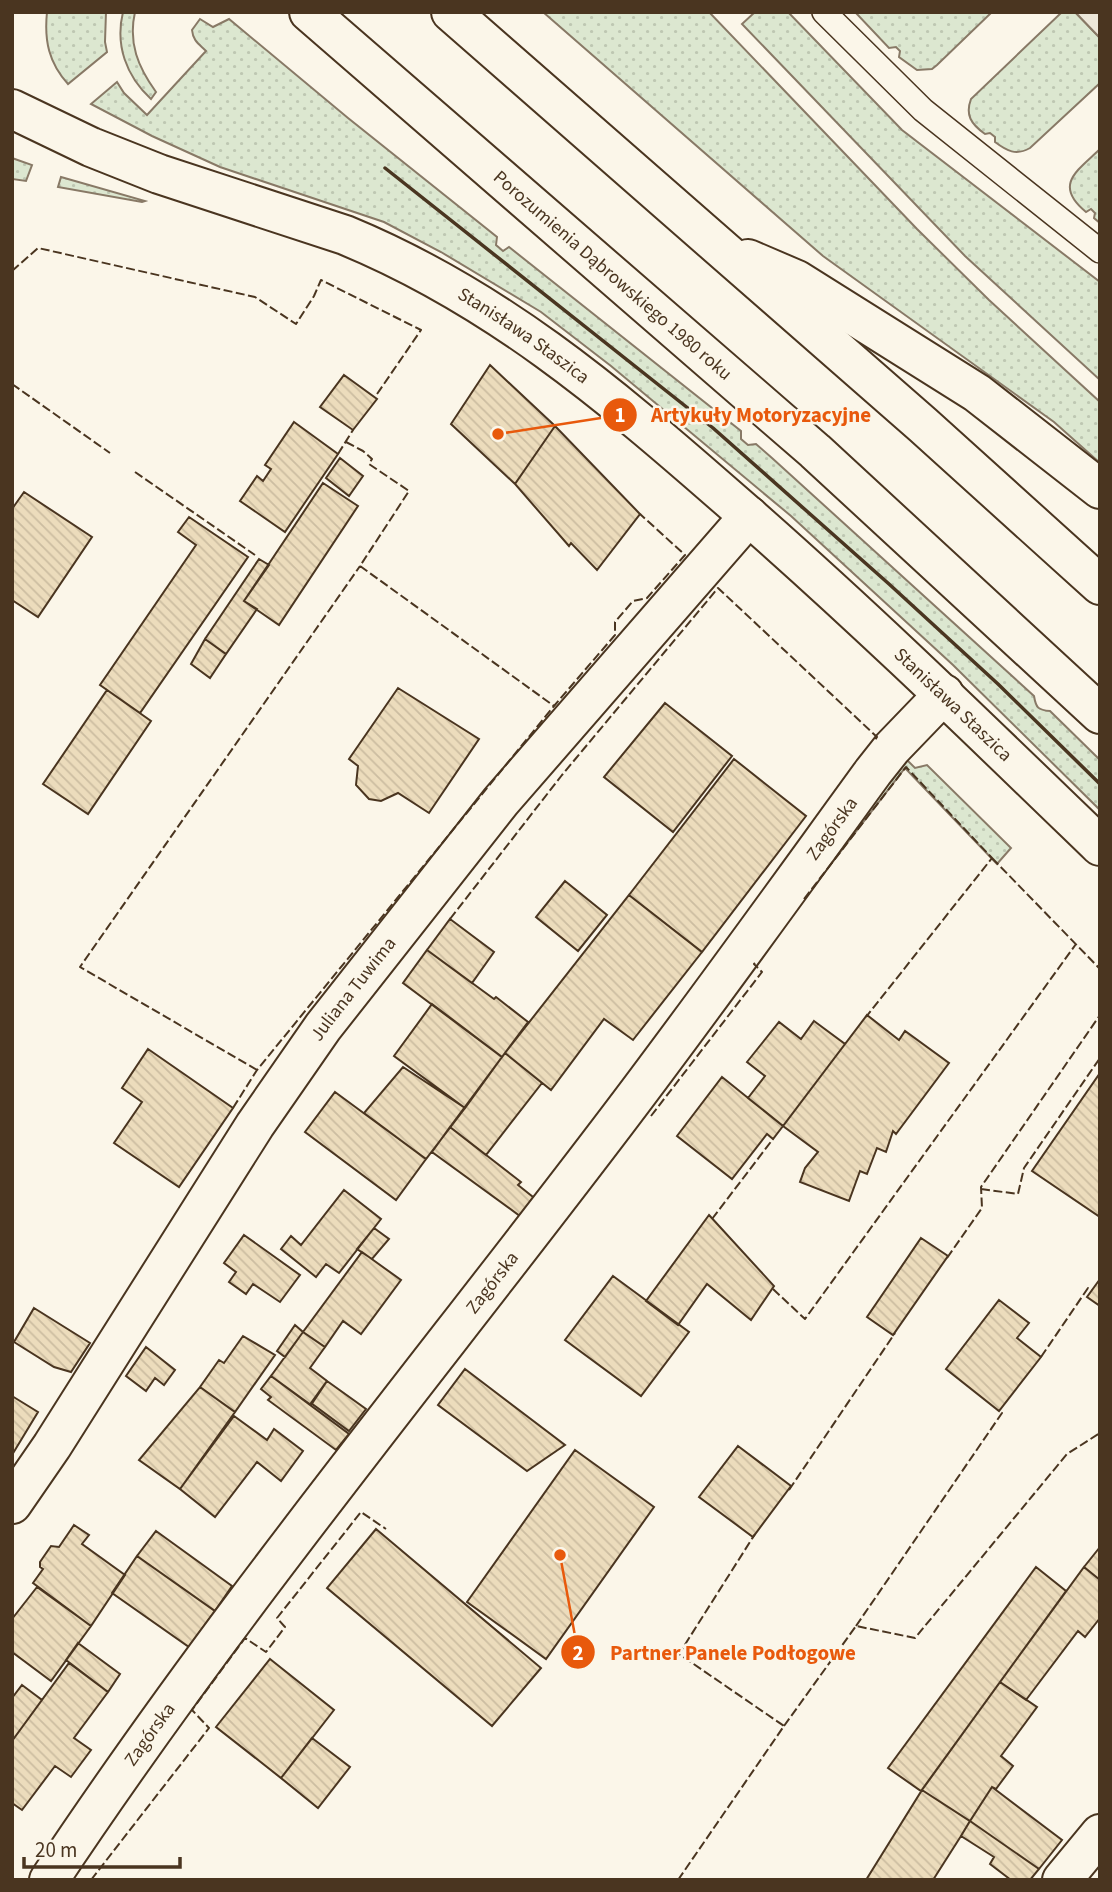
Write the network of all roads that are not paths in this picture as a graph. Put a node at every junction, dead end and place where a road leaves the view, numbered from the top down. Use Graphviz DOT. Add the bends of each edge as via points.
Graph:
graph roads {
  1 [pos="451,12"];
  2 [pos="824,12"];
  3 [pos="312,14"];
  4 [pos="12,109"];
  5 [pos="711,242"];
  6 [pos="1100,251"];
  7 [pos="1100,489"];
  8 [pos="749,516"];
  9 [pos="1100,585"];
  10 [pos="944,694"];
  11 [pos="1100,714"];
  12 [pos="1100,846"];
  13 [pos="12,1504"];
  14 [pos="1100,1834"];
  15 [pos="49,1880"];
  16 [pos="1062,1880"];
  1 -- 5 [label="street"];
  2 -- 6 [label="lane" via="923,110"];
  3 -- 11 [label="street, Porozumienia Dąbrowskiego 1980 roku" via="814,451"];
  4 -- 8 [label="street, Stanisława Staszica" via="139,166 345,235 413,266 542,344"];
  5 -- 7 [label="street" via="797,280 913,352 977,393"];
  5 -- 9 [label="street"];
  8 -- 10 [label="street, Stanisława Staszica"];
  8 -- 13 [label="street, Juliana Tuwima" via="501,802 323,1027"];
  10 -- 12 [label="street, Stanisława Staszica"];
  10 -- 15 [label="street, Zagórska" via="873,772 614,1126 223,1631"];
  14 -- 16 [label="street"];
}
